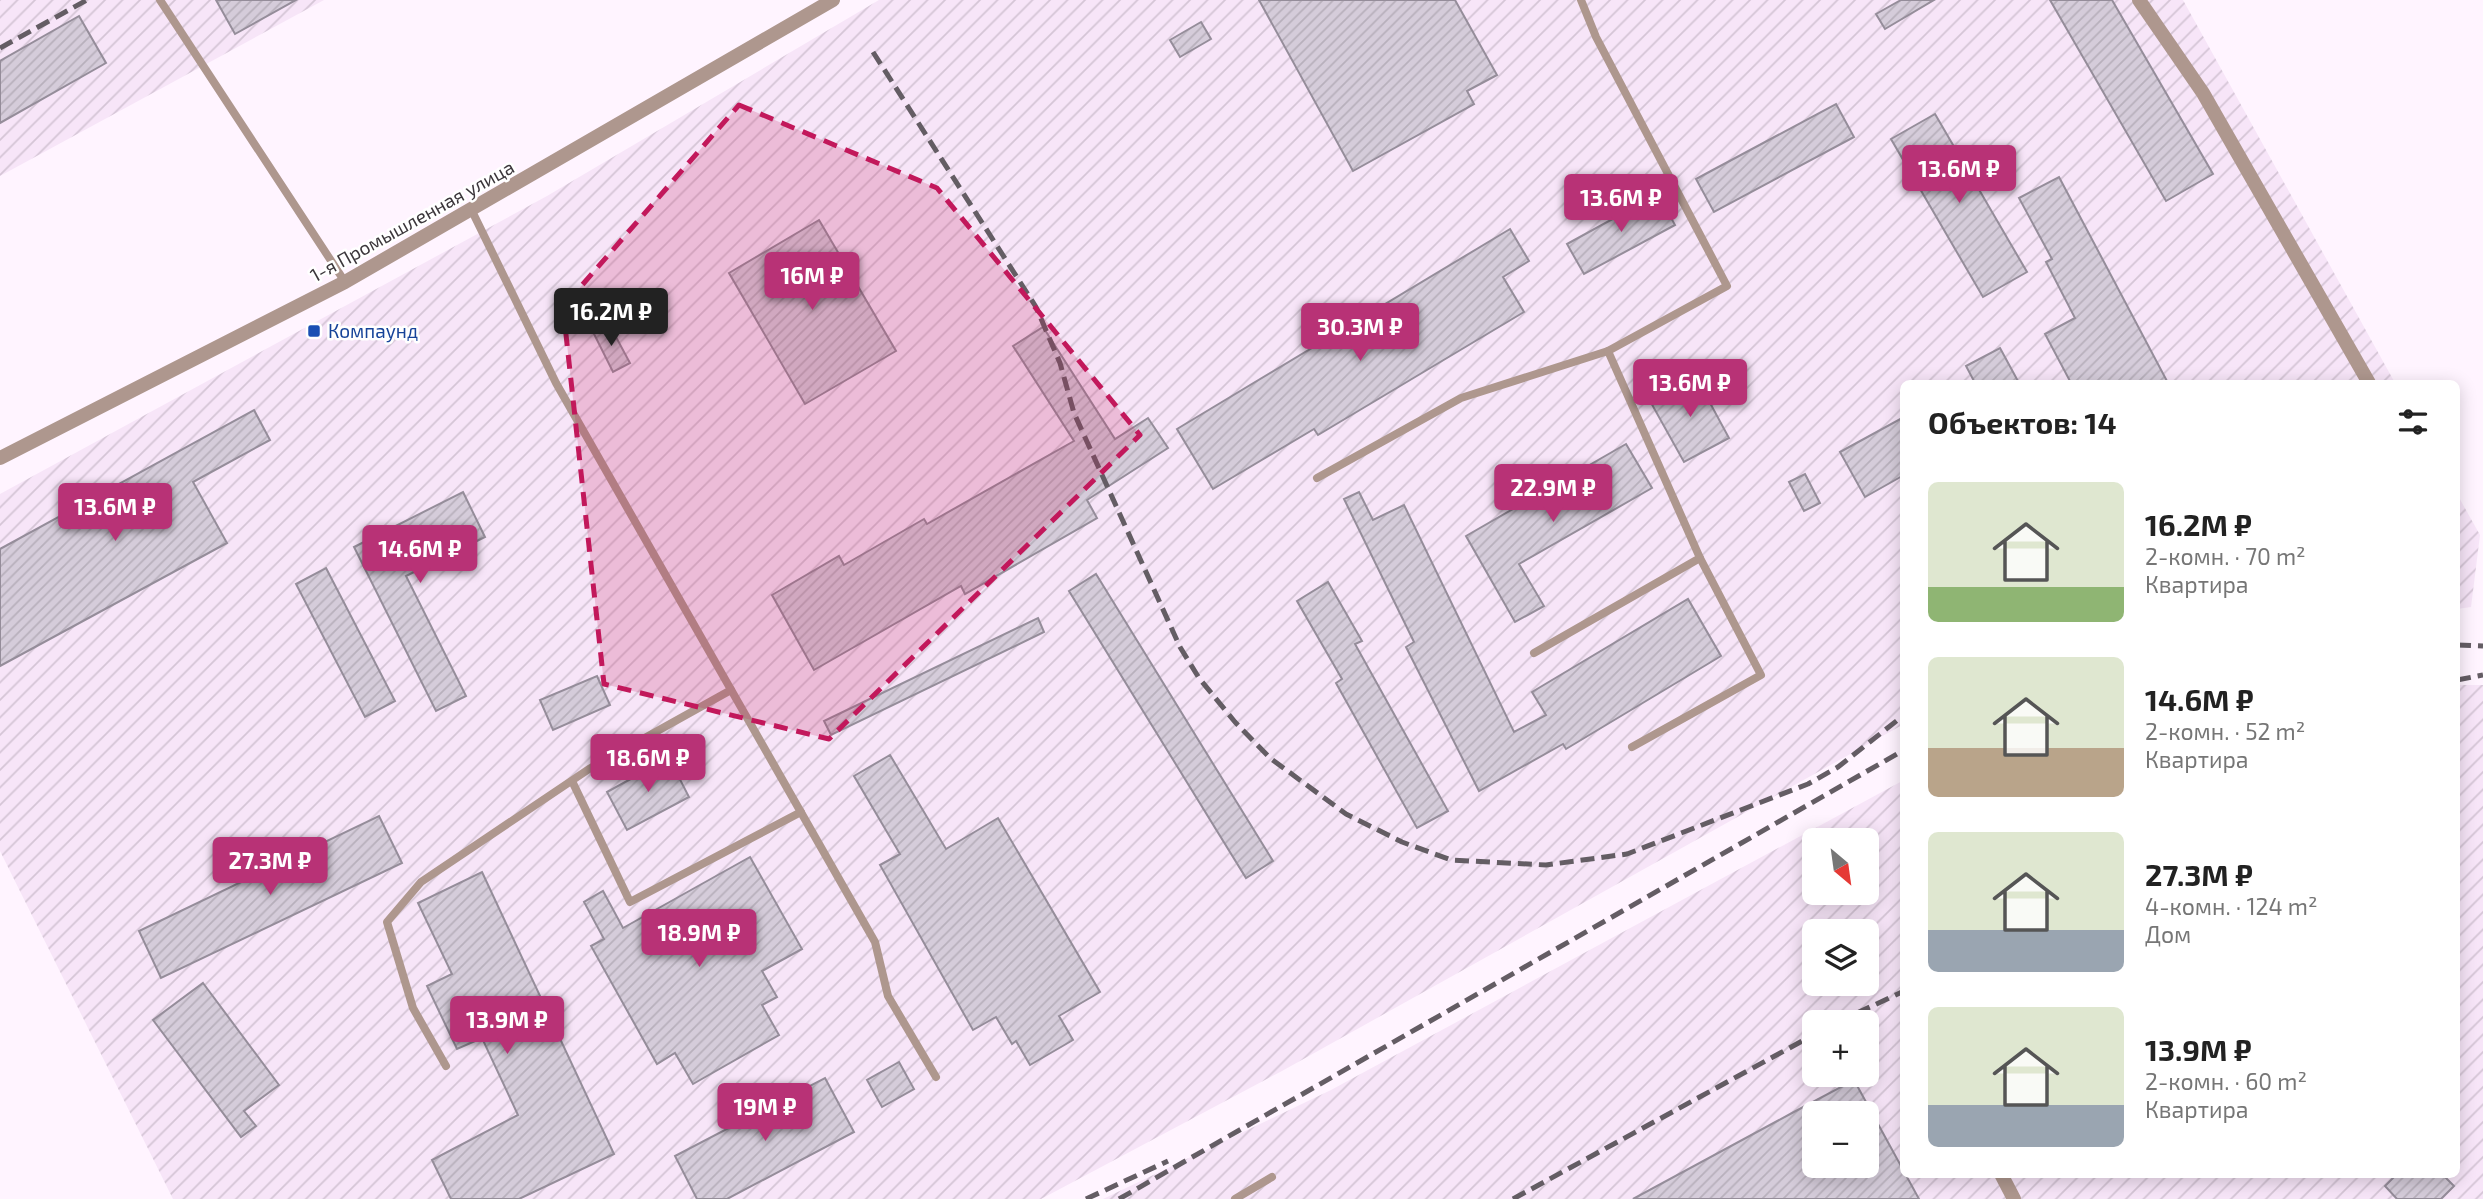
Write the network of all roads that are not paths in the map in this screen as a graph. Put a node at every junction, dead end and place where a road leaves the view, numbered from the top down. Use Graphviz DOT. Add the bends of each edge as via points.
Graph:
graph roads {
  1 [pos="160,0"];
  2 [pos="833,0"];
  3 [pos="1581,0"];
  4 [pos="2139,0"];
  5 [pos="472,211"];
  6 [pos="345,282"];
  7 [pos="1608,351"];
  8 [pos="2367,380"];
  9 [pos="0,458"];
  10 [pos="1317,478"];
  11 [pos="1700,558"];
  12 [pos="1534,653"];
  13 [pos="731,690"];
  14 [pos="1632,747"];
  15 [pos="572,780"];
  16 [pos="801,812"];
  17 [pos="446,1066"];
  18 [pos="936,1077"];
  19 [pos="1272,1177"];
  20 [pos="2003,1178"];
  21 [pos="1235,1199"];
  22 [pos="2014,1199"];
  1 -- 6 [label="lane"];
  2 -- 5 [label="street, 1-я Промышленная улица"];
  3 -- 7 [label="lane" via="1595,37 1727,286"];
  4 -- 8 [label="street" via="2203,93"];
  5 -- 6 [label="street, 1-я Промышленная улица"];
  5 -- 13 [label="lane" via="555,383"];
  6 -- 9 [label="street, 1-я Промышленная улица"];
  7 -- 10 [label="lane" via="1461,398"];
  7 -- 11 [label="lane"];
  11 -- 12 [label="lane"];
  11 -- 14 [label="lane" via="1761,675"];
  13 -- 15 [label="lane"];
  13 -- 16 [label="lane"];
  15 -- 16 [label="lane" via="630,902"];
  15 -- 17 [label="lane" via="421,882 387,922 413,1008"];
  16 -- 18 [label="lane" via="875,942 888,996"];
  19 -- 21 [label="lane"];
  20 -- 22 [label="street"];
}
